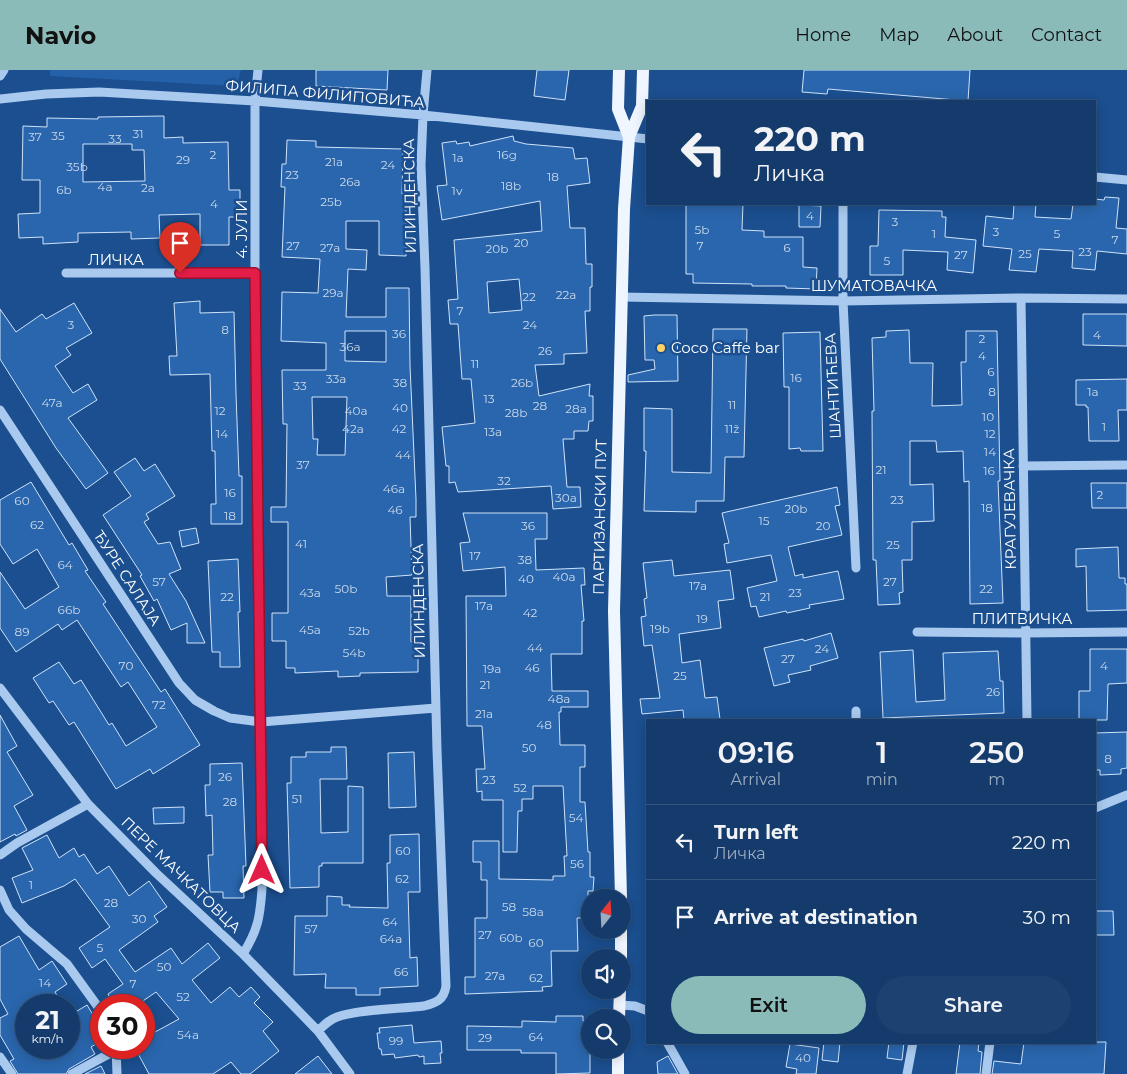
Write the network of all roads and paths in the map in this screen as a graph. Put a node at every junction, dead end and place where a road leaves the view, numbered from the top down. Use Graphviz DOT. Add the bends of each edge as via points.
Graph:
graph roads {
  1 [pos="4,70"];
  2 [pos="258,70"];
  3 [pos="427,70"];
  4 [pos="619,70"];
  5 [pos="643,70"];
  6 [pos="0,76"];
  7 [pos="0,99"];
  8 [pos="255,101"];
  9 [pos="423,115"];
  10 [pos="629,137"];
  11 [pos="646,139"];
  12 [pos="1096,177"];
  13 [pos="1127,180"];
  14 [pos="843,205"];
  15 [pos="66,273"];
  16 [pos="255,273"];
  17 [pos="622,296"];
  18 [pos="1021,298"];
  19 [pos="1127,299"];
  20 [pos="843,301"];
  21 [pos="0,410"];
  22 [pos="1127,465"];
  23 [pos="1023,466"];
  24 [pos="856,568"];
  25 [pos="917,632"];
  26 [pos="1127,632"];
  27 [pos="1026,633"];
  28 [pos="0,688"];
  29 [pos="436,708"];
  30 [pos="1027,719"];
  31 [pos="261,722"];
  32 [pos="1127,795"];
  33 [pos="88,804"];
  34 [pos="1096,808"];
  35 [pos="0,855"];
  36 [pos="621,889"];
  37 [pos="0,890"];
  38 [pos="243,954"];
  39 [pos="90,996"];
  40 [pos="626,1009"];
  41 [pos="646,1010"];
  42 [pos="318,1031"];
  43 [pos="669,1044"];
  44 [pos="913,1044"];
  45 [pos="990,1044"];
  46 [pos="0,1056"];
  47 [pos="98,1059"];
  48 [pos="116,1059"];
  49 [pos="618,1059"];
  50 [pos="12,1074"];
  51 [pos="72,1074"];
  52 [pos="117,1074"];
  53 [pos="350,1074"];
  54 [pos="618,1074"];
  55 [pos="685,1074"];
  56 [pos="907,1074"];
  57 [pos="986,1074"];
  1 -- 6 [label="street"];
  2 -- 8 [label="street, 4. ЈУЛИ"];
  3 -- 9 [label="street, ИЛИНДЕНСКА"];
  4 -- 10 [label="main road, ПАРТИЗАНСКИ ПУТ" via="618,109"];
  5 -- 10 [label="main road, ПАРТИЗАНСКИ ПУТ" via="642,106"];
  7 -- 8 [label="street, ФИЛИПА ФИЛИПОВИЋА" via="99,92"];
  8 -- 9 [label="street, ФИЛИПА ФИЛИПОВИЋА"];
  8 -- 16 [label="street, 4. ЈУЛИ"];
  9 -- 10 [label="street, ФИЛИПА ФИЛИПОВИЋА"];
  9 -- 29 [label="street, ИЛИНДЕНСКА" via="421,165"];
  10 -- 11 [label="street, ФИЛИПА ФИЛИПОВИЋА"];
  10 -- 17 [label="main road, ПАРТИЗАНСКИ ПУТ"];
  12 -- 13 [label="street"];
  14 -- 20 [label="street, ШАНТИЋЕВА"];
  15 -- 16 [label="street, ЛИЧКА"];
  16 -- 31 [label="street, 4. ЈУЛИ"];
  17 -- 20 [label="street, ШУМАТОВАЧКА"];
  17 -- 36 [label="main road, ПАРТИЗАНСКИ ПУТ" via="614,611"];
  18 -- 19 [label="street, ШУМАТОВАЧКА"];
  18 -- 20 [label="street, ШУМАТОВАЧКА"];
  18 -- 23 [label="street, КРАГУЈЕВАЧКА"];
  20 -- 24 [label="street, ШАНТИЋЕВА"];
  21 -- 31 [label="street, ЂУРЕ САЛАЈА" via="179,683 195,700 214,711 230,718"];
  22 -- 23 [label="street"];
  23 -- 27 [label="street, КРАГУЈЕВАЧКА"];
  25 -- 27 [label="street, ПЛИТВИЧКА"];
  26 -- 27 [label="street, ПЛИТВИЧКА"];
  27 -- 30 [label="street, КРАГУЈЕВАЧКА"];
  28 -- 33 [label="street, ПЕРЕ МАЧКАТОВЦА"];
  29 -- 31 [label="street, ЂУРЕ САЛАЈА"];
  29 -- 42 [label="street, ИЛИНДЕНСКА" via="445,994 442,999 424,1006 336,1017"];
  31 -- 38 [label="street, 4. ЈУЛИ" via="260,916"];
  32 -- 34 [label="street"];
  33 -- 35 [label="street"];
  33 -- 38 [label="street, ПЕРЕ МАЧКАТОВЦА"];
  37 -- 39 [label="street" via="9,910 67,964"];
  38 -- 42 [label="street, ПЕРЕ МАЧКАТОВЦА"];
  40 -- 41 [label="street" via="636,1006"];
  42 -- 53 [label="street, ПЕРЕ МАЧКАТОВЦА"];
  43 -- 55 [label="street"];
  44 -- 56 [label="street"];
  45 -- 57 [label="street"];
  46 -- 50 [label="street"];
  47 -- 51 [label="street"];
  48 -- 52 [label="street"];
  49 -- 54 [label="main road"];
}
